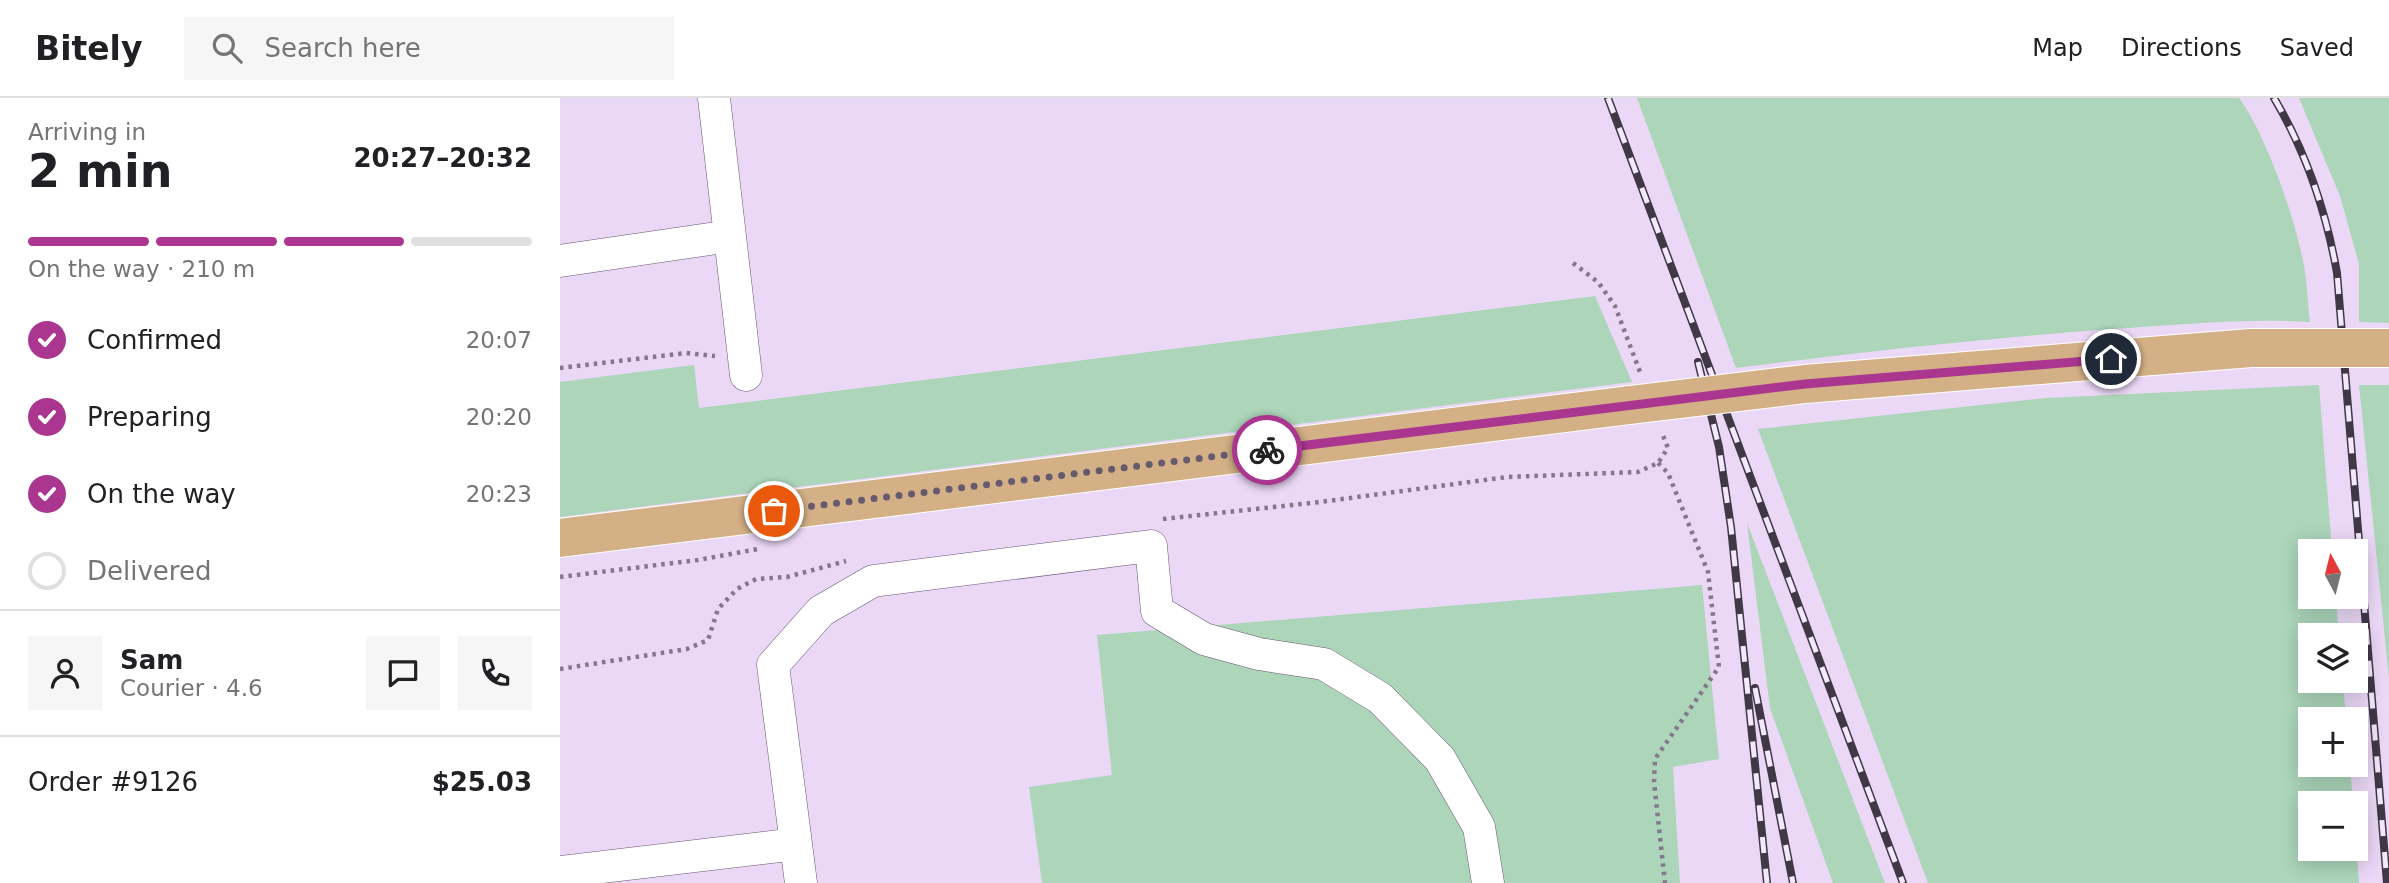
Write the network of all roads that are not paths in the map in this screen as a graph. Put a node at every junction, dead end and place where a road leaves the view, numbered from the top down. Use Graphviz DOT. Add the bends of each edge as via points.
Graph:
graph roads {
  1 [pos="714,98"];
  2 [pos="730,236"];
  3 [pos="560,261"];
  4 [pos="2389,348"];
  5 [pos="745,368"];
  6 [pos="560,538"];
  7 [pos="796,844"];
  8 [pos="560,872"];
  9 [pos="801,883"];
  10 [pos="1488,883"];
  1 -- 2 [label="lane"];
  2 -- 3 [label="lane"];
  2 -- 5 [label="lane"];
  4 -- 6 [label="main road, bridge" via="2250,348 1805,384"];
  7 -- 8 [label="lane"];
  7 -- 9 [label="lane"];
  7 -- 10 [label="lane" via="773,665 821,611 873,581 1151,546 1157,611 1205,639 1258,654 1324,664 1380,698 1440,759 1479,827"];
}
